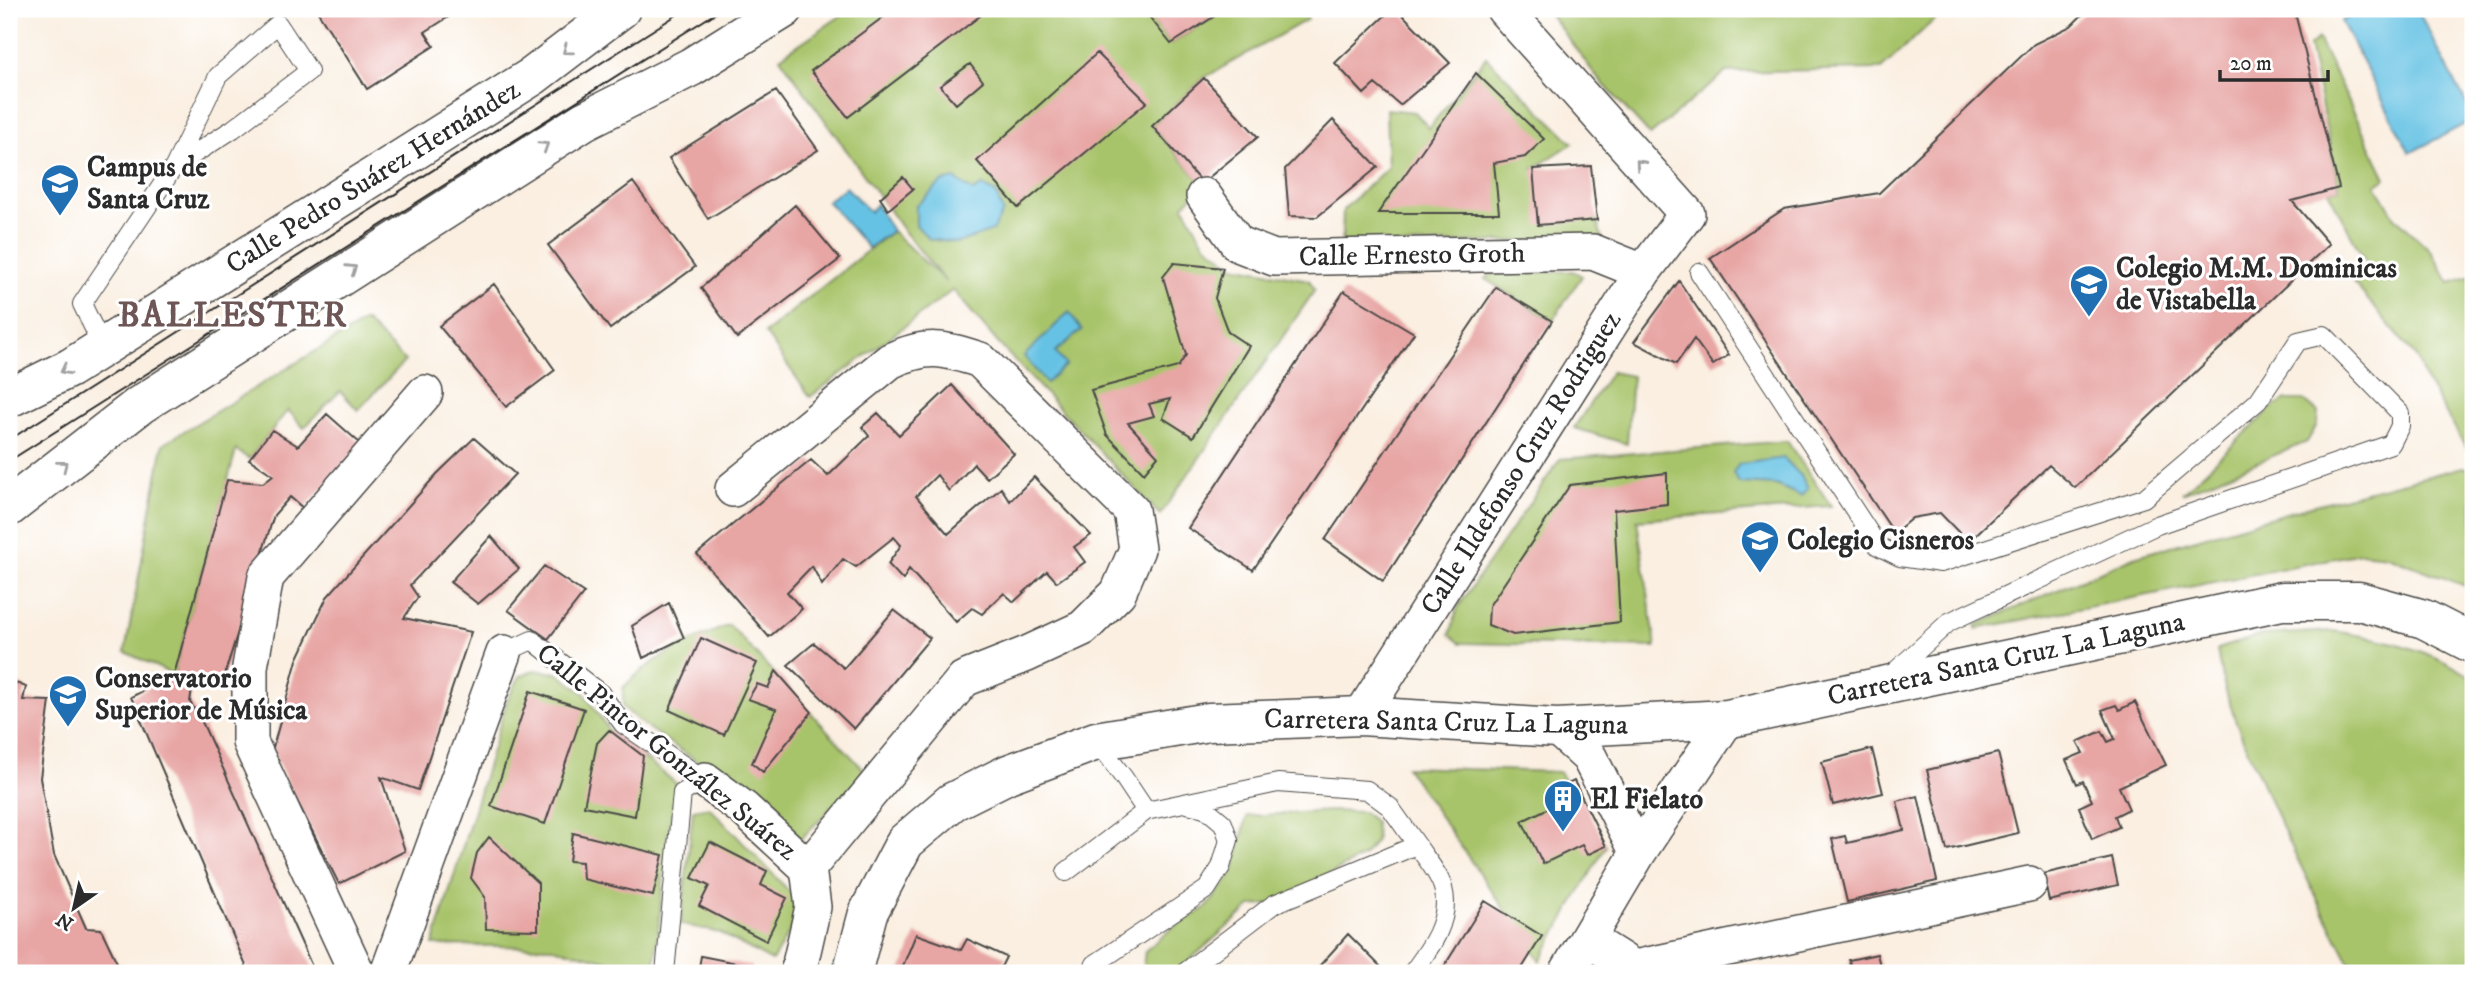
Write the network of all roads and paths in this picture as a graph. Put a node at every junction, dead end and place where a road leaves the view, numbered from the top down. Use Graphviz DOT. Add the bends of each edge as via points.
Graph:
graph roads {
  1 [pos="621,9"];
  2 [pos="784,9"];
  3 [pos="1504,9"];
  4 [pos="174,167"];
  5 [pos="1204,196"];
  6 [pos="1643,272"];
  7 [pos="1699,272"];
  8 [pos="103,347"];
  9 [pos="425,393"];
  10 [pos="9,398"];
  11 [pos="733,488"];
  12 [pos="2144,498"];
  13 [pos="9,507"];
  14 [pos="2157,525"];
  15 [pos="2473,644"];
  16 [pos="504,653"];
  17 [pos="1878,686"];
  18 [pos="1361,716"];
  19 [pos="1727,719"];
  20 [pos="1558,729"];
  21 [pos="1096,741"];
  22 [pos="705,780"];
  23 [pos="1186,804"];
  24 [pos="1146,811"];
  25 [pos="1417,845"];
  26 [pos="1638,853"];
  27 [pos="808,868"];
  28 [pos="1066,872"];
  29 [pos="2029,884"];
  30 [pos="1588,939"];
  31 [pos="357,973"];
  32 [pos="388,973"];
  33 [pos="665,973"];
  34 [pos="798,973"];
  35 [pos="852,973"];
  36 [pos="1091,973"];
  37 [pos="1184,973"];
  38 [pos="1412,973"];
  39 [pos="1567,973"];
  1 -- 8 [label="main road, Calle Pedro Suárez Hernández, one-way" via="533,76"];
  13 -- 2 [label="main road, one-way" via="152,397 584,121 691,67"];
  6 -- 3 [label="street, Calle Ildefonso Cruz Rodriguez, one-way" via="1687,214"];
  4 -- 4 [label="lane" via="309,71 278,24 218,76"];
  4 -- 8 [label="lane" via="82,304"];
  5 -- 6 [label="street, Calle Ernesto Groth" via="1238,244 1273,258 1593,252"];
  6 -- 18 [label="street, Calle Ildefonso Cruz Rodriguez"];
  7 -- 12 [label="lane" via="1878,546 1900,557 1941,563"];
  8 -- 10 [label="main road, Calle Pedro Suárez Hernández, one-way"];
  9 -- 31 [label="street" via="267,577 250,667 250,742"];
  11 -- 27 [label="street" via="891,361 914,350 947,349 980,360 1131,510 1137,549 1118,593 1083,628 964,679"];
  12 -- 14 [label="lane"];
  12 -- 14 [label="lane" via="2258,401 2298,341 2324,335 2400,413 2400,426 2391,444"];
  14 -- 17 [label="lane" via="1949,622"];
  15 -- 17 [label="main road, Carretera Santa Cruz La Laguna" via="2424,619 2358,601 2282,601"];
  16 -- 22 [label="lane, Calle Pintor González Suárez" via="532,640 601,694 623,723"];
  16 -- 32 [label="street"];
  17 -- 19 [label="main road, Carretera Santa Cruz La Laguna"];
  18 -- 20 [label="main road, Carretera Santa Cruz La Laguna"];
  18 -- 21 [label="main road, Carretera Santa Cruz La Laguna" via="1209,722"];
  19 -- 20 [label="main road, Carretera Santa Cruz La Laguna"];
  19 -- 26 [label="street"];
  20 -- 26 [label="street" via="1589,757"];
  21 -- 24 [label="lane"];
  21 -- 35 [label="main road, Carretera Santa Cruz La Laguna" via="1008,774 952,802 905,842 868,913"];
  22 -- 27 [label="street, Calle Pintor González Suárez"];
  22 -- 33 [label="lane" via="682,793"];
  23 -- 24 [label="lane"];
  23 -- 25 [label="lane" via="1278,783 1367,790 1390,807"];
  23 -- 36 [label="lane" via="1205,808 1223,823 1229,841 1222,867 1207,889 1095,964"];
  24 -- 28 [label="lane"];
  25 -- 37 [label="lane" via="1274,904"];
  25 -- 38 [label="lane" via="1443,887 1444,902 1436,941"];
  26 -- 30 [label="street"];
  27 -- 34 [label="street, Calle Pintor González Suárez" via="813,907"];
  29 -- 30 [label="street" via="1634,968"];
  30 -- 39 [label="street"];
}
